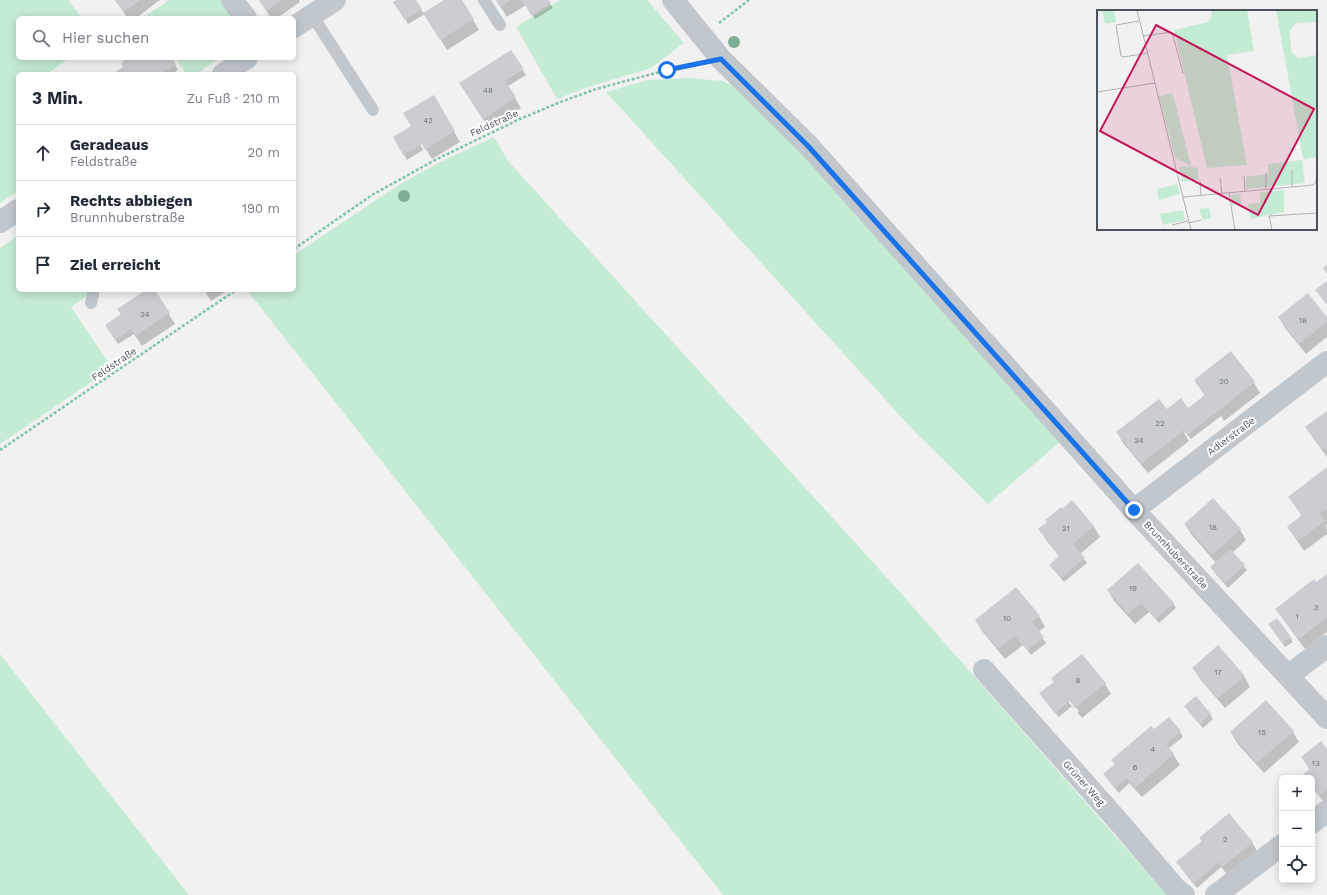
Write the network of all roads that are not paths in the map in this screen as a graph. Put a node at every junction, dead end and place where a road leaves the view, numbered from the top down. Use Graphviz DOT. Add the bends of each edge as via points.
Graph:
graph roads {
  1 [pos="232,0"];
  2 [pos="335,0"];
  3 [pos="484,0"];
  4 [pos="673,0"];
  5 [pos="244,16"];
  6 [pos="303,21"];
  7 [pos="500,25"];
  8 [pos="244,60"];
  9 [pos="226,72"];
  10 [pos="373,110"];
  11 [pos="16,211"];
  12 [pos="0,222"];
  13 [pos="94,292"];
  14 [pos="91,303"];
  15 [pos="1327,362"];
  16 [pos="1134,510"];
  17 [pos="1327,646"];
  18 [pos="984,670"];
  19 [pos="1288,676"];
  20 [pos="1327,718"];
  21 [pos="1327,811"];
  22 [pos="1315,821"];
  23 [pos="1281,847"];
  24 [pos="1184,895"];
  25 [pos="1216,895"];
  1 -- 5 [label="street"];
  2 -- 6 [label="street"];
  3 -- 7 [label="lane"];
  4 -- 16 [label="street, Brunnhuberstraße" via="721,59 808,146"];
  6 -- 10 [label="lane"];
  8 -- 9 [label="street"];
  11 -- 12 [label="street"];
  13 -- 14 [label="lane"];
  15 -- 16 [label="street, Adlerstraße"];
  16 -- 19 [label="street, Brunnhuberstraße"];
  17 -- 19 [label="street"];
  18 -- 24 [label="street, Grüner Weg"];
  19 -- 20 [label="street, Brunnhuberstraße"];
  21 -- 22 [label="street"];
  23 -- 25 [label="street"];
}
